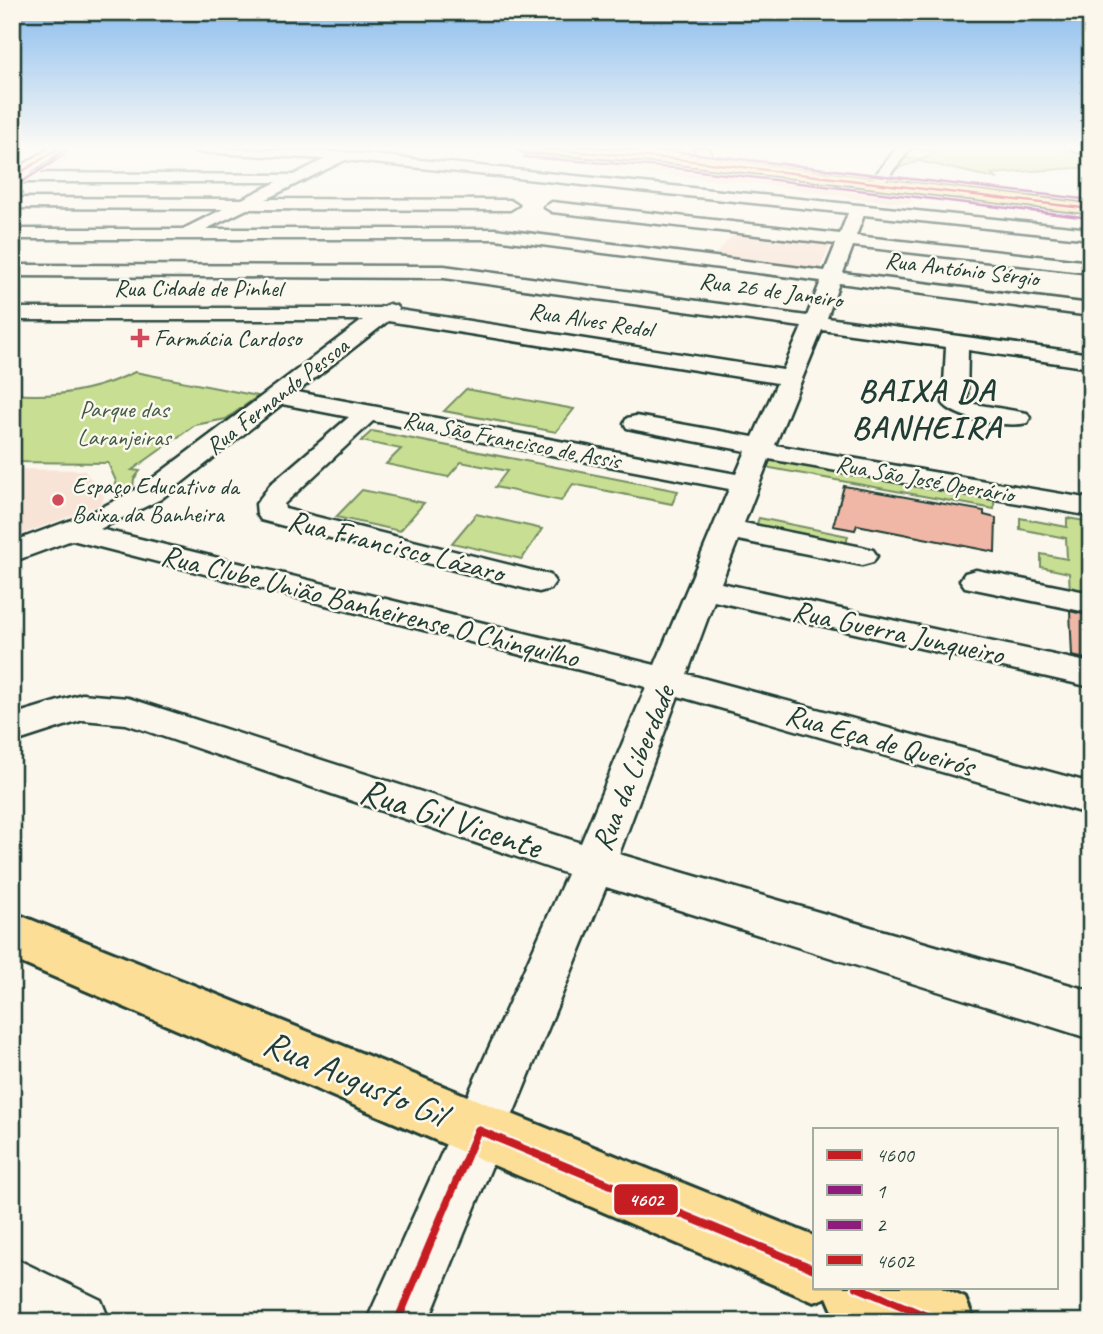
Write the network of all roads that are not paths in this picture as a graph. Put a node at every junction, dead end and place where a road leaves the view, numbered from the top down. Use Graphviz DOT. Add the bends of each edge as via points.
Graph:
graph roads {
  1 [pos="233,210"];
  2 [pos="525,210"];
  3 [pos="578,210"];
  4 [pos="857,210"];
  5 [pos="870,210"];
  6 [pos="12,234"];
  7 [pos="183,234"];
  8 [pos="495,234"];
  9 [pos="1091,234"];
  10 [pos="845,241"];
  11 [pos="1091,268"];
  12 [pos="12,270"];
  13 [pos="148,271"];
  14 [pos="444,272"];
  15 [pos="832,278"];
  16 [pos="1091,310"];
  17 [pos="12,314"];
  18 [pos="383,314"];
  19 [pos="815,322"];
  20 [pos="957,343"];
  21 [pos="1091,361"];
  22 [pos="792,378"];
  23 [pos="278,396"];
  24 [pos="368,412"];
  25 [pos="1018,418"];
  26 [pos="636,423"];
  27 [pos="761,448"];
  28 [pos="745,484"];
  29 [pos="1091,508"];
  30 [pos="728,529"];
  31 [pos="71,530"];
  32 [pos="12,553"];
  33 [pos="862,556"];
  34 [pos="976,580"];
  35 [pos="539,582"];
  36 [pos="704,589"];
  37 [pos="1091,603"];
  38 [pos="1091,675"];
  39 [pos="669,681"];
  40 [pos="12,729"];
  41 [pos="1091,799"];
  42 [pos="593,865"];
  43 [pos="12,935"];
  44 [pos="1091,1015"];
  45 [pos="478,1130"];
  46 [pos="813,1269"];
  47 [pos="12,1287"];
  48 [pos="859,1288"];
  49 [pos="79,1322"];
  50 [pos="397,1322"];
  51 [pos="942,1322"];
  1 -- 7 [label="street"];
  2 -- 8 [label="street, Rua Fernando Pessoa"];
  3 -- 10 [label="street"];
  4 -- 10 [label="street, Rua da Liberdade"];
  5 -- 9 [label="street"];
  6 -- 7 [label="street, Rua António Sérgio"];
  7 -- 8 [label="street, Rua António Sérgio"];
  7 -- 13 [label="street"];
  8 -- 14 [label="street, Rua Fernando Pessoa"];
  8 -- 15 [label="street, Rua António Sérgio"];
  10 -- 11 [label="street"];
  10 -- 15 [label="street, Rua da Liberdade"];
  12 -- 13 [label="street, Rua 26 de Janeiro"];
  13 -- 14 [label="street, Rua 26 de Janeiro"];
  14 -- 18 [label="street, Rua Fernando Pessoa"];
  14 -- 19 [label="street, Rua 26 de Janeiro"];
  15 -- 16 [label="street, Rua António Sérgio"];
  15 -- 19 [label="street, Rua da Liberdade"];
  17 -- 18 [label="street, Rua Cidade de Pinhel"];
  18 -- 22 [label="street, Rua Alves Redol"];
  18 -- 23 [label="street, Rua Fernando Pessoa"];
  19 -- 20 [label="street, Rua 26 de Janeiro"];
  19 -- 22 [label="street, Rua da Liberdade"];
  20 -- 21 [label="street, Rua 26 de Janeiro"];
  20 -- 25 [label="street" via="957,406"];
  22 -- 27 [label="street, Rua da Liberdade"];
  23 -- 24 [label="street, Rua São Francisco de Assis"];
  23 -- 31 [label="street, Rua Fernando Pessoa" via="151,493"];
  24 -- 28 [label="street, Rua São Francisco de Assis"];
  24 -- 35 [label="street, Rua Francisco Lázaro" via="273,499 271,514"];
  26 -- 27 [label="street, Rua São José Operário"];
  27 -- 28 [label="street, Rua da Liberdade"];
  27 -- 29 [label="street, Rua São José Operário"];
  28 -- 30 [label="street, Rua da Liberdade"];
  30 -- 33 [label="street"];
  30 -- 36 [label="street, Rua da Liberdade"];
  31 -- 32 [label="street, Rua Fernando Pessoa"];
  31 -- 39 [label="street, Rua Clube União Banheirense O Chinquilho"];
  34 -- 37 [label="street"];
  36 -- 38 [label="street, Rua Guerra Junqueiro"];
  36 -- 39 [label="street, Rua da Liberdade"];
  39 -- 41 [label="street, Rua Eça de Queirós"];
  39 -- 42 [label="street, Rua da Liberdade"];
  40 -- 42 [label="street, Rua Gil Vicente" via="82,706 128,711"];
  42 -- 44 [label="street, Rua Gil Vicente"];
  42 -- 45 [label="street, Rua da Liberdade"];
  43 -- 45 [label="main road, Rua Augusto Gil"];
  45 -- 46 [label="main road, Rua Augusto Gil"];
  45 -- 50 [label="street, Rua da Liberdade"];
  47 -- 49 [label="street"];
  48 -- 51 [label="main road"];
}
